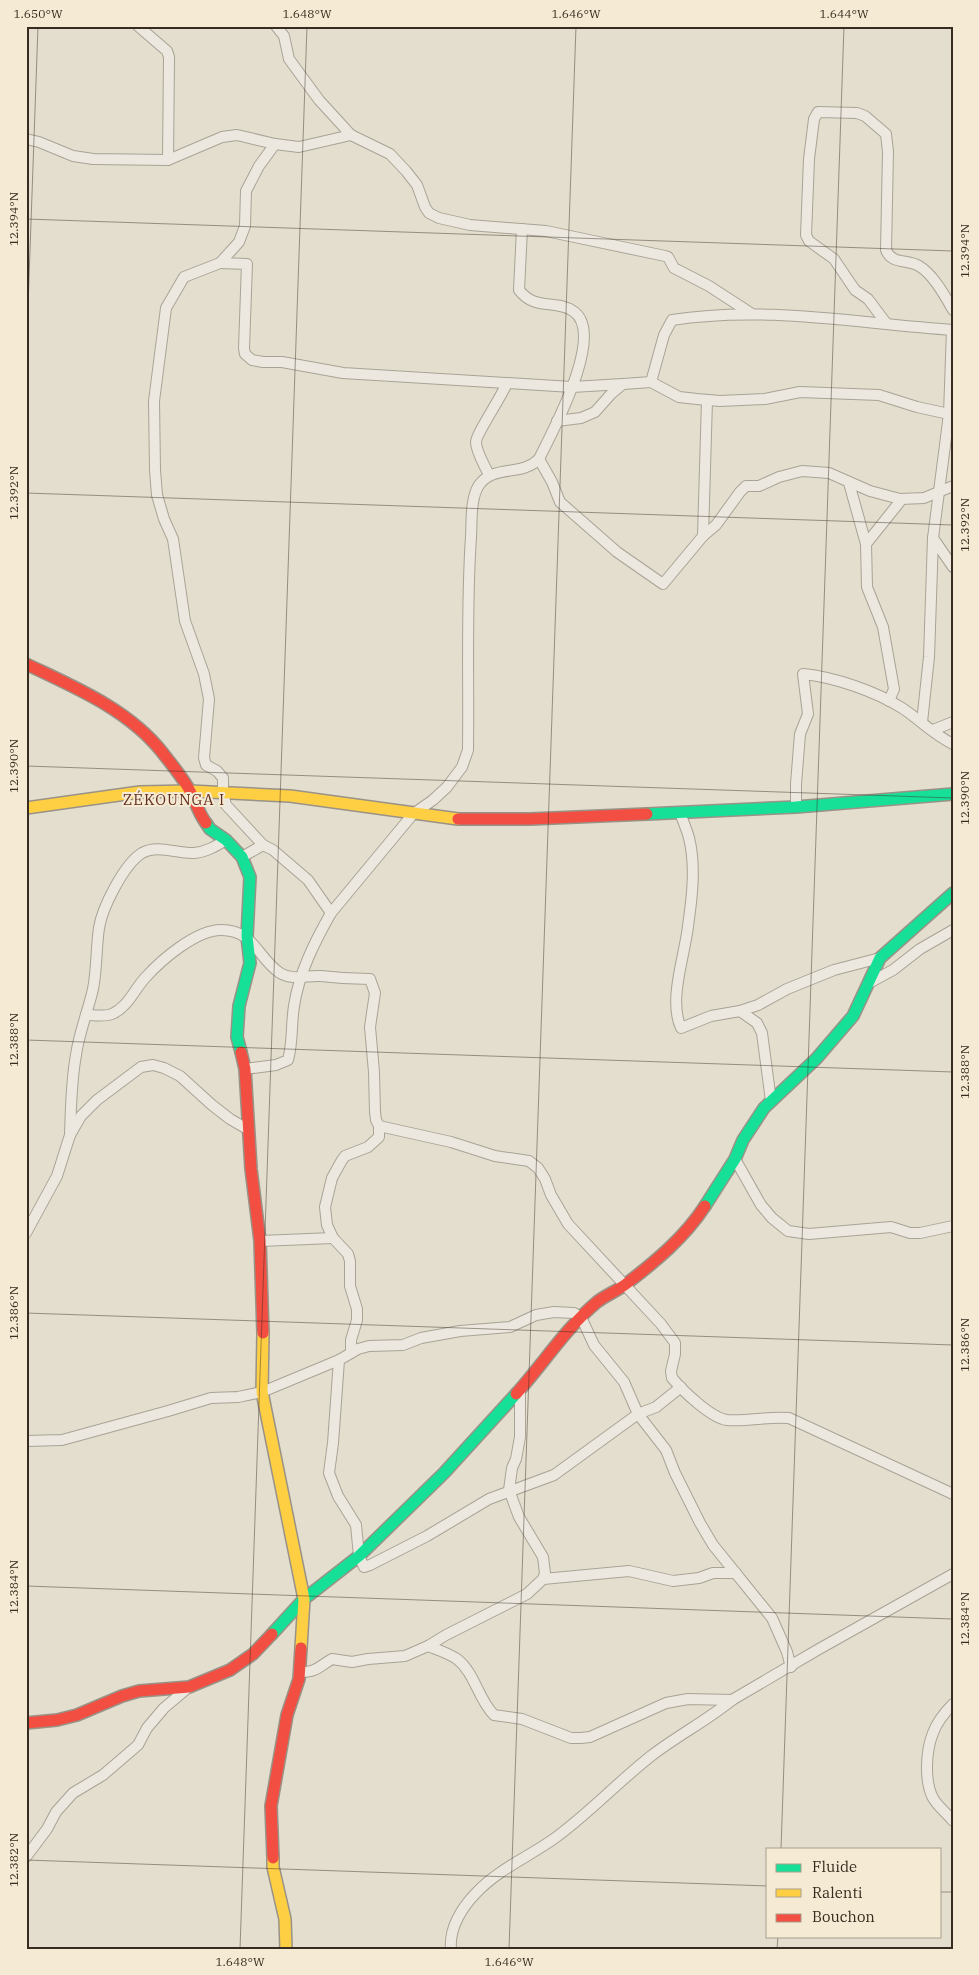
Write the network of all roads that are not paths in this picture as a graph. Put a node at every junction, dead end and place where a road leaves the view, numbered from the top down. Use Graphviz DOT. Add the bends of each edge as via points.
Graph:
graph roads {
  1 [pos="138,26"];
  2 [pos="276,26"];
  3 [pos="351,135"];
  4 [pos="26,139"];
  5 [pos="275,144"];
  6 [pos="168,160"];
  7 [pos="522,228"];
  8 [pos="220,263"];
  9 [pos="953,310"];
  10 [pos="752,314"];
  11 [pos="886,323"];
  12 [pos="952,330"];
  13 [pos="651,382"];
  14 [pos="507,383"];
  15 [pos="623,384"];
  16 [pos="572,387"];
  17 [pos="707,400"];
  18 [pos="951,414"];
  19 [pos="557,421"];
  20 [pos="539,459"];
  21 [pos="489,475"];
  22 [pos="848,483"];
  23 [pos="953,486"];
  24 [pos="939,491"];
  25 [pos="902,499"];
  26 [pos="703,536"];
  27 [pos="933,538"];
  28 [pos="866,544"];
  29 [pos="953,567"];
  30 [pos="26,664"];
  31 [pos="889,701"];
  32 [pos="922,722"];
  33 [pos="953,722"];
  34 [pos="933,730"];
  35 [pos="953,744"];
  36 [pos="190,790"];
  37 [pos="223,792"];
  38 [pos="953,794"];
  39 [pos="796,807"];
  40 [pos="26,808"];
  41 [pos="680,813"];
  42 [pos="413,814"];
  43 [pos="226,840"];
  44 [pos="263,845"];
  45 [pos="242,857"];
  46 [pos="953,893"];
  47 [pos="332,913"];
  48 [pos="953,930"];
  49 [pos="247,936"];
  50 [pos="880,958"];
  51 [pos="300,978"];
  52 [pos="869,983"];
  53 [pos="740,1011"];
  54 [pos="86,1014"];
  55 [pos="245,1069"];
  56 [pos="771,1101"];
  57 [pos="379,1126"];
  58 [pos="249,1130"];
  59 [pos="70,1135"];
  60 [pos="735,1159"];
  61 [pos="953,1226"];
  62 [pos="26,1233"];
  63 [pos="333,1238"];
  64 [pos="260,1241"];
  65 [pos="625,1285"];
  66 [pos="581,1317"];
  67 [pos="351,1353"];
  68 [pos="339,1360"];
  69 [pos="681,1387"];
  70 [pos="520,1389"];
  71 [pos="262,1392"];
  72 [pos="638,1414"];
  73 [pos="26,1441"];
  74 [pos="509,1490"];
  75 [pos="953,1494"];
  76 [pos="359,1556"];
  77 [pos="736,1573"];
  78 [pos="953,1574"];
  79 [pos="543,1579"];
  80 [pos="304,1599"];
  81 [pos="428,1646"];
  82 [pos="791,1667"];
  83 [pos="300,1672"];
  84 [pos="189,1687"];
  85 [pos="732,1700"];
  86 [pos="953,1704"];
  87 [pos="26,1723"];
  88 [pos="953,1822"];
  89 [pos="26,1857"];
  90 [pos="286,1949"];
  91 [pos="451,1949"];
  1 -- 6 [label="street" via="167,51 169,57"];
  2 -- 3 [label="street" via="284,36 289,59 319,100"];
  3 -- 5 [label="street" via="299,147"];
  3 -- 7 [label="street" via="390,154 417,185 425,207 435,216 470,225"];
  4 -- 6 [label="street" via="93,159"];
  5 -- 6 [label="street" via="237,135 222,137"];
  5 -- 8 [label="street" via="246,191 245,226 240,242"];
  7 -- 10 [label="street" via="668,257 674,268"];
  7 -- 16 [label="street" via="519,290 525,298 538,304 571,310 581,320 584,347"];
  8 -- 14 [label="street" via="247,264 244,348 252,360 343,373"];
  8 -- 37 [label="street" via="184,277 166,308 154,401 157,495 172,539 185,621 204,674 209,699 204,758 206,765 223,778"];
  9 -- 11 [label="street" via="922,268 914,263 894,260 886,250 886,134 857,113 818,112 814,119 809,159 806,235 809,241 834,259 855,290 868,299"];
  10 -- 11 [label="street"];
  10 -- 13 [label="street" via="672,320 664,335"];
  11 -- 12 [label="street"];
  12 -- 18 [label="street"];
  13 -- 15 [label="street"];
  13 -- 17 [label="street" via="679,397"];
  14 -- 16 [label="street"];
  14 -- 21 [label="street" via="476,442"];
  15 -- 16 [label="street"];
  15 -- 19 [label="street" via="595,412 581,418"];
  16 -- 19 [label="street"];
  17 -- 18 [label="street" via="765,399 800,392 879,395 917,408"];
  17 -- 26 [label="street"];
  18 -- 24 [label="street"];
  19 -- 20 [label="street"];
  20 -- 21 [label="street" via="532,466"];
  20 -- 26 [label="street" via="560,502 617,552 663,584"];
  21 -- 42 [label="street" via="478,486 472,507 468,750 462,768 448,787"];
  22 -- 25 [label="street"];
  22 -- 26 [label="street" via="829,473 802,471 759,486 746,486 716,525"];
  22 -- 28 [label="street"];
  23 -- 24 [label="street"];
  24 -- 25 [label="street" via="924,498"];
  24 -- 27 [label="street"];
  25 -- 28 [label="street"];
  27 -- 29 [label="street"];
  27 -- 32 [label="street" via="929,657"];
  28 -- 31 [label="street" via="867,588 882,627 893,682"];
  30 -- 36 [label="street" via="97,698 137,728 162,751"];
  31 -- 32 [label="street"];
  31 -- 39 [label="street" via="832,678 803,674 808,714 800,734"];
  32 -- 34 [label="street"];
  33 -- 34 [label="street"];
  34 -- 35 [label="street"];
  36 -- 37 [label="street"];
  36 -- 40 [label="street" via="140,792"];
  36 -- 43 [label="street" via="201,817 210,829"];
  37 -- 42 [label="street" via="290,796"];
  37 -- 44 [label="street" via="226,804"];
  38 -- 39 [label="street"];
  39 -- 41 [label="street"];
  41 -- 42 [label="street" via="530,819 452,819"];
  41 -- 53 [label="street" via="690,839 693,874 688,929 678,976 679,1024 685,1028 711,1016"];
  42 -- 47 [label="street"];
  43 -- 45 [label="street"];
  43 -- 54 [label="street" via="194,853 156,849 143,852 136,858 110,897 99,927 96,971"];
  44 -- 45 [label="street"];
  44 -- 47 [label="street" via="308,880"];
  45 -- 49 [label="street" via="250,877"];
  46 -- 50 [label="street"];
  47 -- 51 [label="street"];
  48 -- 52 [label="street"];
  49 -- 51 [label="street" via="281,974"];
  49 -- 54 [label="street" via="221,930 207,933 171,953 118,1011 103,1016"];
  49 -- 55 [label="street" via="249,970 239,1006 237,1030"];
  50 -- 52 [label="street"];
  50 -- 53 [label="street" via="834,970"];
  51 -- 55 [label="street" via="288,1060"];
  51 -- 57 [label="street" via="370,979 375,998 370,1027 374,1112"];
  52 -- 56 [label="street" via="842,1031"];
  53 -- 56 [label="street" via="757,1023 762,1032"];
  54 -- 59 [label="street" via="76,1054"];
  55 -- 58 [label="street"];
  56 -- 60 [label="street" via="752,1126"];
  57 -- 63 [label="street" via="378,1137 373,1143 345,1156 332,1178 325,1212"];
  57 -- 65 [label="street" via="496,1156 529,1161 542,1173 568,1224"];
  58 -- 59 [label="street" via="212,1105 180,1076 164,1068 145,1066 97,1100 81,1116"];
  58 -- 64 [label="street"];
  59 -- 62 [label="street" via="57,1176"];
  60 -- 61 [label="street" via="761,1205 788,1231 809,1234 891,1227 920,1233"];
  60 -- 65 [label="street" via="694,1223"];
  63 -- 64 [label="street"];
  63 -- 67 [label="street" via="348,1254 350,1261 350,1286 357,1309"];
  64 -- 71 [label="street"];
  65 -- 66 [label="street" via="598,1301"];
  65 -- 69 [label="street" via="675,1343 671,1371 672,1378"];
  66 -- 67 [label="street" via="568,1312 554,1312 536,1315 510,1327 460,1331 421,1338 403,1345 369,1346"];
  66 -- 70 [label="street"];
  66 -- 72 [label="street" via="594,1345 624,1382"];
  67 -- 68 [label="street"];
  68 -- 71 [label="street"];
  68 -- 76 [label="street" via="329,1473 338,1496 356,1525"];
  69 -- 72 [label="street" via="656,1408"];
  69 -- 75 [label="street" via="717,1418 789,1418"];
  70 -- 74 [label="street" via="520,1437"];
  70 -- 76 [label="street" via="444,1473"];
  71 -- 73 [label="street" via="210,1398 62,1440"];
  71 -- 80 [label="street"];
  72 -- 74 [label="street" via="554,1475"];
  72 -- 77 [label="street" via="666,1450 700,1523"];
  74 -- 76 [label="street" via="370,1565 364,1567"];
  74 -- 79 [label="street" via="519,1517 543,1557"];
  76 -- 80 [label="street"];
  77 -- 79 [label="street" via="713,1573 673,1581 629,1571"];
  77 -- 82 [label="street" via="772,1618"];
  78 -- 82 [label="street"];
  79 -- 81 [label="street" via="527,1594"];
  80 -- 83 [label="street"];
  80 -- 84 [label="street" via="253,1654 230,1670"];
  81 -- 83 [label="street" via="396,1658 352,1662 332,1659 311,1672"];
  81 -- 85 [label="street" via="458,1660 494,1715 529,1721 571,1738 590,1738 676,1700"];
  82 -- 85 [label="street"];
  83 -- 90 [label="street" via="287,1715 271,1806 273,1867 284,1920"];
  84 -- 87 [label="street" via="139,1691 77,1715"];
  84 -- 89 [label="street" via="164,1708 138,1745 103,1775 73,1793"];
  85 -- 91 [label="street" via="672,1740 556,1837 476,1892 453,1926"];
  86 -- 88 [label="street" via="933,1733 928,1768 933,1798"];
}
